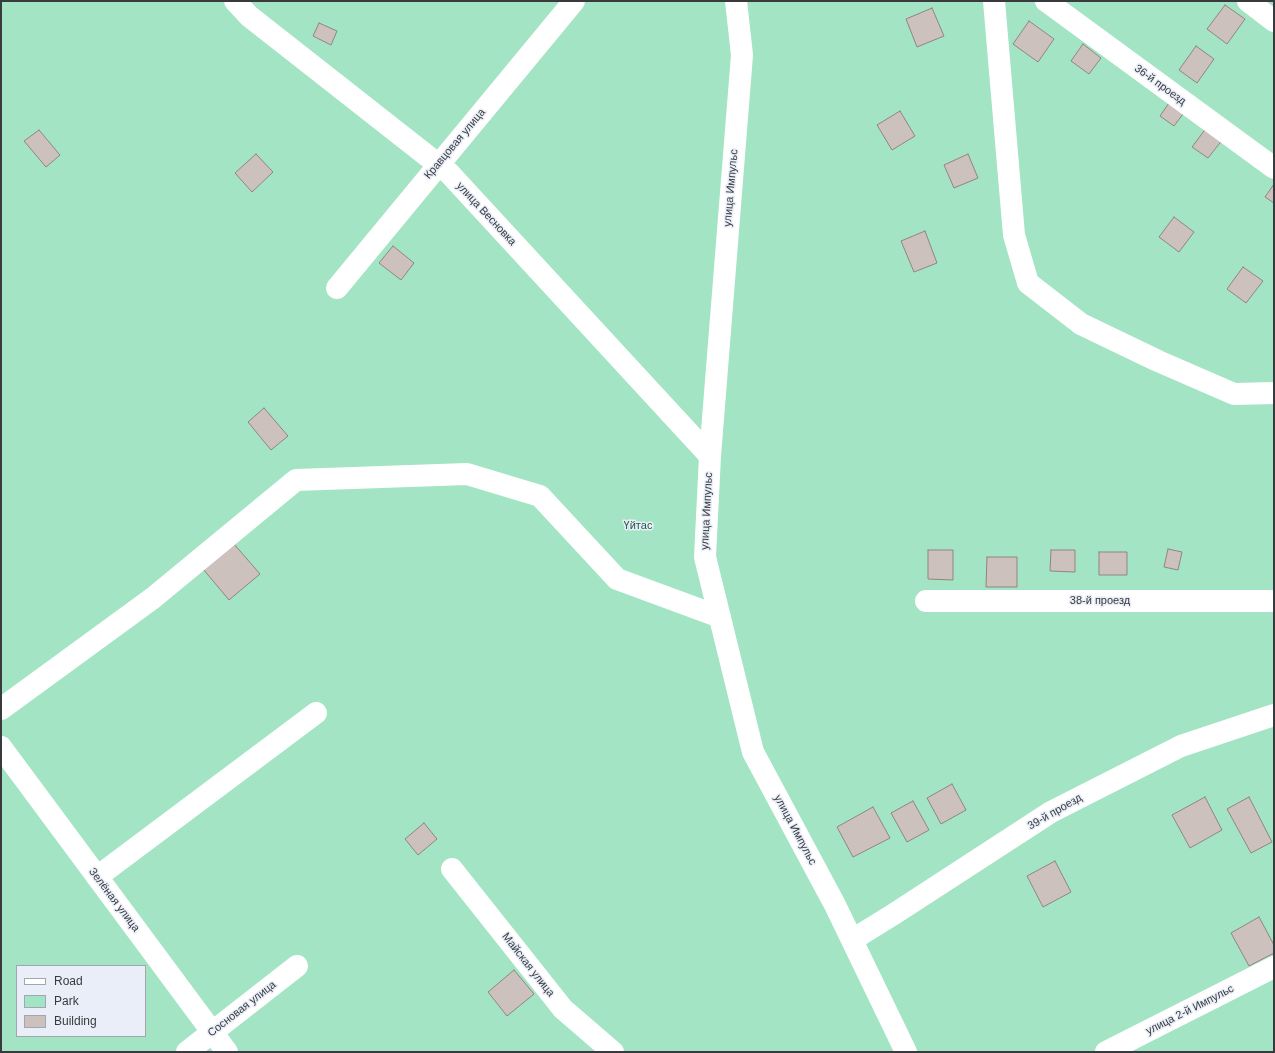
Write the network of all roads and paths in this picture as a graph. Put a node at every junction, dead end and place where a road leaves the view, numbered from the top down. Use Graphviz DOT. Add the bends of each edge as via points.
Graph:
graph roads {
  1 [pos="235,1"];
  2 [pos="574,1"];
  3 [pos="736,1"];
  4 [pos="994,1"];
  5 [pos="1046,1"];
  6 [pos="1248,1"];
  7 [pos="1274,21"];
  8 [pos="438,164"];
  9 [pos="1274,168"];
  10 [pos="337,288"];
  11 [pos="1274,393"];
  12 [pos="710,456"];
  13 [pos="926,601"];
  14 [pos="1274,601"];
  15 [pos="720,617"];
  16 [pos="1,709"];
  17 [pos="316,713"];
  18 [pos="1274,714"];
  19 [pos="1,747"];
  20 [pos="452,869"];
  21 [pos="97,877"];
  22 [pos="852,940"];
  23 [pos="297,966"];
  24 [pos="1274,967"];
  25 [pos="212,1032"];
  26 [pos="186,1052"];
  27 [pos="227,1052"];
  28 [pos="613,1052"];
  29 [pos="906,1052"];
  30 [pos="1106,1052"];
  1 -- 8 [label="street, улица Весновка" via="249,16"];
  2 -- 8 [label="street, Кравцовая улица"];
  3 -- 12 [label="street, улица Импульс" via="742,55"];
  4 -- 11 [label="street" via="1014,235 1028,283 1081,324 1158,361 1234,394"];
  5 -- 9 [label="street, 36-й проезд"];
  6 -- 7 [label="street"];
  8 -- 10 [label="street, Кравцовая улица"];
  8 -- 12 [label="street, улица Весновка"];
  12 -- 15 [label="street, улица Импульс" via="705,557"];
  13 -- 14 [label="street, 38-й проезд"];
  15 -- 16 [label="street" via="617,579 540,496 467,474 296,480 153,598"];
  15 -- 22 [label="street, улица Импульс" via="754,752"];
  17 -- 21 [label="street"];
  18 -- 22 [label="street, 39-й проезд" via="1181,746 1051,812"];
  19 -- 21 [label="street, Зелёная улица"];
  20 -- 28 [label="street, Майская улица" via="563,1009"];
  21 -- 25 [label="street, Зелёная улица"];
  22 -- 29 [label="street, улица Импульс"];
  23 -- 25 [label="street, Сосновая улица"];
  24 -- 30 [label="street, улица 2-й Импульс"];
  25 -- 26 [label="street, Сосновая улица"];
  25 -- 27 [label="street, Зелёная улица"];
}
